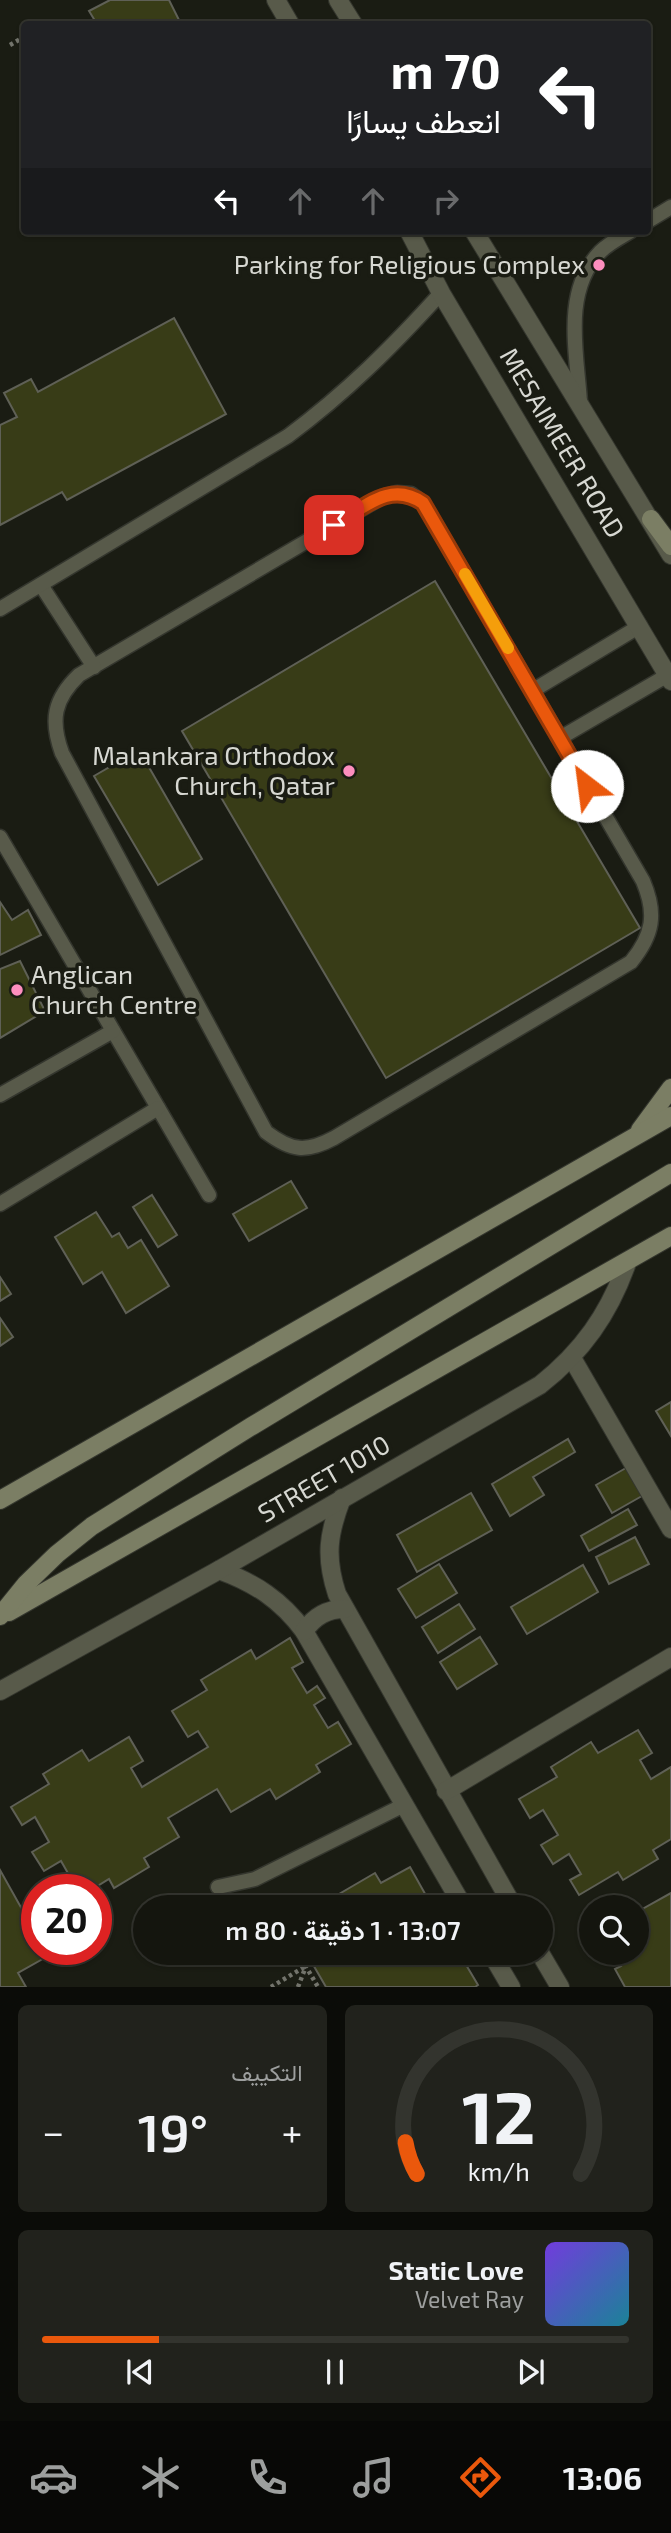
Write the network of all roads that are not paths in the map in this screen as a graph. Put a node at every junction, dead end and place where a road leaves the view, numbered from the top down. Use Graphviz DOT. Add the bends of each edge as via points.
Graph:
graph roads {
  1 [pos="276,0"];
  2 [pos="338,0"];
  3 [pos="288,21"];
  4 [pos="351,21"];
  5 [pos="671,207"];
  6 [pos="651,219"];
  7 [pos="411,235"];
  8 [pos="476,235"];
  9 [pos="625,235"];
  10 [pos="441,293"];
  11 [pos="580,402"];
  12 [pos="651,519"];
  13 [pos="671,546"];
  14 [pos="671,555"];
  15 [pos="41,585"];
  16 [pos="0,609"];
  17 [pos="640,626"];
  18 [pos="94,667"];
  19 [pos="669,678"];
  20 [pos="533,691"];
  21 [pos="560,738"];
  22 [pos="0,837"];
  23 [pos="113,1031"];
  24 [pos="671,1088"];
  25 [pos="0,1095"];
  26 [pos="158,1108"];
  27 [pos="671,1115"];
  28 [pos="636,1135"];
  29 [pos="671,1173"];
  30 [pos="209,1195"];
  31 [pos="0,1204"];
  32 [pos="671,1236"];
  33 [pos="626,1263"];
  34 [pos="572,1358"];
  35 [pos="1,1498"];
  36 [pos="342,1498"];
  37 [pos="671,1529"];
  38 [pos="219,1570"];
  39 [pos="345,1608"];
  40 [pos="0,1617"];
  41 [pos="304,1631"];
  42 [pos="671,1657"];
  43 [pos="0,1691"];
  44 [pos="446,1791"];
  45 [pos="404,1805"];
  46 [pos="219,1887"];
  47 [pos="456,1895"];
  48 [pos="506,1895"];
  49 [pos="498,1965"];
  50 [pos="547,1965"];
  51 [pos="511,1987"];
  52 [pos="560,1987"];
  1 -- 3 [label="street"];
  2 -- 4 [label="street"];
  5 -- 6 [label="lane"];
  7 -- 10 [label="street, MESAIMEER ROAD"];
  8 -- 11 [label="street, MESAIMEER ROAD"];
  9 -- 11 [label="lane" via="602,250 582,278 577,295"];
  10 -- 15 [label="lane" via="361,378 298,429"];
  10 -- 17 [label="street, MESAIMEER ROAD"];
  11 -- 12 [label="street, MESAIMEER ROAD"];
  12 -- 13 [label="street"];
  12 -- 14 [label="street, MESAIMEER ROAD"];
  15 -- 16 [label="lane"];
  15 -- 18 [label="lane"];
  17 -- 19 [label="street, MESAIMEER ROAD"];
  17 -- 20 [label="lane"];
  18 -- 20 [label="lane" via="397,492 411,494 423,503"];
  18 -- 21 [label="lane" via="73,681 58,702 56,736 62,753 266,1132 299,1149 334,1138 631,962 642,949 652,915 650,897"];
  19 -- 21 [label="lane"];
  20 -- 21 [label="lane"];
  22 -- 23 [label="lane"];
  23 -- 25 [label="lane"];
  23 -- 26 [label="lane"];
  24 -- 28 [label="street"];
  26 -- 30 [label="lane"];
  26 -- 31 [label="lane"];
  27 -- 28 [label="street"];
  28 -- 35 [label="street"];
  29 -- 40 [label="street" via="92,1526 26,1584"];
  32 -- 33 [label="street, STREET 1010"];
  33 -- 34 [label="street, STREET 1010" via="605,1314"];
  33 -- 40 [label="street, STREET 1010"];
  34 -- 36 [label="street, STREET 1010" via="540,1385"];
  34 -- 37 [label="street"];
  36 -- 38 [label="street, STREET 1010"];
  36 -- 39 [label="street" via="331,1528 328,1557"];
  38 -- 41 [label="street" via="268,1593"];
  38 -- 43 [label="street, STREET 1010"];
  39 -- 41 [label="street" via="326,1612"];
  39 -- 44 [label="street"];
  41 -- 45 [label="street"];
  42 -- 44 [label="street"];
  44 -- 48 [label="street"];
  45 -- 46 [label="lane" via="255,1879"];
  45 -- 47 [label="street"];
  49 -- 51 [label="street"];
  50 -- 52 [label="street"];
}
